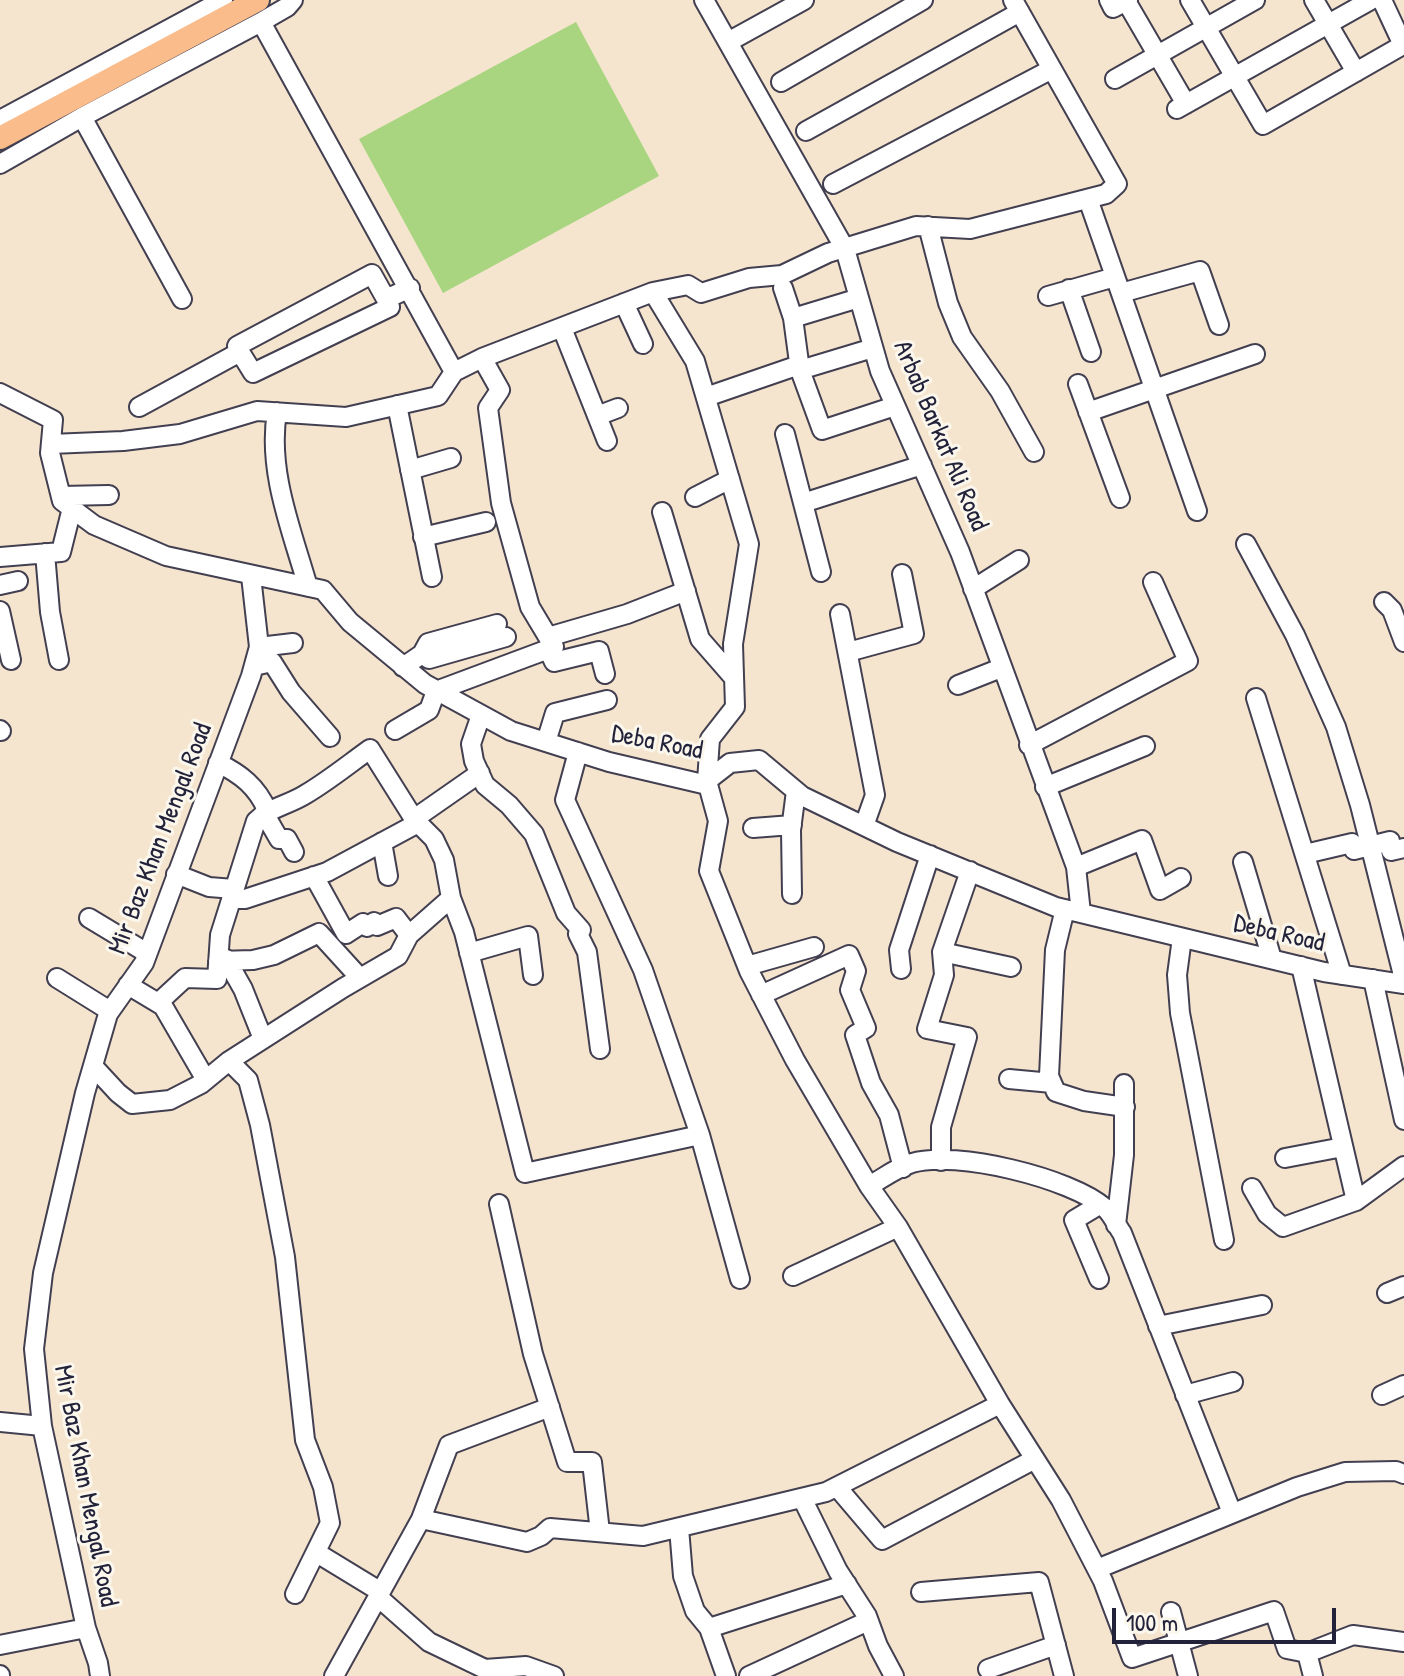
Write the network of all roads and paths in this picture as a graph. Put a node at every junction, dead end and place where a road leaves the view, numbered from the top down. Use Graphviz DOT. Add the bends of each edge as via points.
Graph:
graph roads {
  1 [pos="223,0"];
  2 [pos="293,0"];
  3 [pos="704,0"];
  4 [pos="804,0"];
  5 [pos="923,0"];
  6 [pos="1121,0"];
  7 [pos="1190,0"];
  8 [pos="1255,0"];
  9 [pos="1314,0"];
  10 [pos="1371,0"];
  11 [pos="1382,0"];
  12 [pos="1016,6"];
  13 [pos="259,11"];
  14 [pos="1328,24"];
  15 [pos="1206,27"];
  16 [pos="728,42"];
  17 [pos="1403,45"];
  18 [pos="1158,54"];
  19 [pos="1052,69"];
  20 [pos="1356,72"];
  21 [pos="1234,76"];
  22 [pos="1115,79"];
  23 [pos="781,82"];
  24 [pos="82,117"];
  25 [pos="0,120"];
  26 [pos="806,131"];
  27 [pos="0,138"];
  28 [pos="0,164"];
  29 [pos="833,184"];
  30 [pos="1088,199"];
  31 [pos="928,226"];
  32 [pos="845,249"];
  33 [pos="1118,285"];
  34 [pos="410,288"];
  35 [pos="783,288"];
  36 [pos="1069,289"];
  37 [pos="653,292"];
  38 [pos="1048,296"];
  39 [pos="859,298"];
  40 [pos="182,299"];
  41 [pos="386,299"];
  42 [pos="624,303"];
  43 [pos="793,318"];
  44 [pos="1219,325"];
  45 [pos="562,328"];
  46 [pos="643,344"];
  47 [pos="873,348"];
  48 [pos="240,352"];
  49 [pos="1091,352"];
  50 [pos="1255,354"];
  51 [pos="482,358"];
  52 [pos="800,368"];
  53 [pos="454,372"];
  54 [pos="1078,384"];
  55 [pos="1155,389"];
  56 [pos="2,397"];
  57 [pos="706,397"];
  58 [pos="397,405"];
  59 [pos="895,406"];
  60 [pos="139,407"];
  61 [pos="618,408"];
  62 [pos="277,412"];
  63 [pos="1088,412"];
  64 [pos="597,416"];
  65 [pos="785,434"];
  66 [pos="607,441"];
  67 [pos="51,444"];
  68 [pos="1034,452"];
  69 [pos="451,458"];
  70 [pos="922,465"];
  71 [pos="410,470"];
  72 [pos="730,479"];
  73 [pos="109,495"];
  74 [pos="695,497"];
  75 [pos="1120,498"];
  76 [pos="66,502"];
  77 [pos="803,503"];
  78 [pos="1197,511"];
  79 [pos="662,512"];
  80 [pos="486,522"];
  81 [pos="423,537"];
  82 [pos="1246,544"];
  83 [pos="45,553"];
  84 [pos="0,557"];
  85 [pos="1019,560"];
  86 [pos="821,572"];
  87 [pos="902,574"];
  88 [pos="251,576"];
  89 [pos="432,577"];
  90 [pos="1153,582"];
  91 [pos="308,587"];
  92 [pos="973,589"];
  93 [pos="686,591"];
  94 [pos="1384,602"];
  95 [pos="0,611"];
  96 [pos="840,614"];
  97 [pos="501,630"];
  98 [pos="1404,642"];
  99 [pos="293,643"];
  100 [pos="548,643"];
  101 [pos="259,647"];
  102 [pos="848,652"];
  103 [pos="11,660"];
  104 [pos="59,660"];
  105 [pos="254,666"];
  106 [pos="403,667"];
  107 [pos="1001,668"];
  108 [pos="605,674"];
  109 [pos="734,678"];
  110 [pos="958,685"];
  111 [pos="436,691"];
  112 [pos="1256,698"];
  113 [pos="607,700"];
  114 [pos="481,715"];
  115 [pos="395,730"];
  116 [pos="330,737"];
  117 [pos="546,742"];
  118 [pos="1029,745"];
  119 [pos="1145,746"];
  120 [pos="578,752"];
  121 [pos="218,763"];
  122 [pos="480,773"];
  123 [pos="707,781"];
  124 [pos="1045,787"];
  125 [pos="796,791"];
  126 [pos="266,811"];
  127 [pos="416,821"];
  128 [pos="792,825"];
  129 [pos="864,826"];
  130 [pos="753,828"];
  131 [pos="382,842"];
  132 [pos="1369,846"];
  133 [pos="1404,848"];
  134 [pos="294,852"];
  135 [pos="1305,854"];
  136 [pos="930,855"];
  137 [pos="1243,862"];
  138 [pos="1076,867"];
  139 [pos="970,871"];
  140 [pos="176,874"];
  141 [pos="314,876"];
  142 [pos="388,876"];
  143 [pos="1181,878"];
  144 [pos="233,894"];
  145 [pos="792,894"];
  146 [pos="451,898"];
  147 [pos="1073,911"];
  148 [pos="89,918"];
  149 [pos="409,935"];
  150 [pos="1182,938"];
  151 [pos="814,947"];
  152 [pos="155,950"];
  153 [pos="942,952"];
  154 [pos="469,953"];
  155 [pos="1272,959"];
  156 [pos="222,960"];
  157 [pos="747,966"];
  158 [pos="1301,966"];
  159 [pos="1011,967"];
  160 [pos="901,969"];
  161 [pos="533,975"];
  162 [pos="1342,975"];
  163 [pos="57,978"];
  164 [pos="360,978"];
  165 [pos="1373,979"];
  166 [pos="1404,981"];
  167 [pos="128,985"];
  168 [pos="761,995"];
  169 [pos="158,1003"];
  170 [pos="110,1011"];
  171 [pos="263,1039"];
  172 [pos="600,1049"];
  173 [pos="229,1061"];
  174 [pos="93,1066"];
  175 [pos="1009,1079"];
  176 [pos="206,1080"];
  177 [pos="1052,1083"];
  178 [pos="1124,1084"];
  179 [pos="1125,1107"];
  180 [pos="1404,1120"];
  181 [pos="700,1135"];
  182 [pos="1343,1147"];
  183 [pos="1285,1158"];
  184 [pos="941,1161"];
  185 [pos="1404,1166"];
  186 [pos="903,1168"];
  187 [pos="869,1186"];
  188 [pos="1252,1188"];
  189 [pos="1356,1201"];
  190 [pos="499,1204"];
  191 [pos="1099,1205"];
  192 [pos="1116,1225"];
  193 [pos="898,1227"];
  194 [pos="1224,1240"];
  195 [pos="793,1276"];
  196 [pos="740,1279"];
  197 [pos="1099,1279"];
  198 [pos="1262,1305"];
  199 [pos="1158,1326"];
  200 [pos="1233,1382"];
  201 [pos="1404,1385"];
  202 [pos="1185,1395"];
  203 [pos="1382,1395"];
  204 [pos="1000,1404"];
  205 [pos="550,1407"];
  206 [pos="0,1422"];
  207 [pos="42,1426"];
  208 [pos="1035,1459"];
  209 [pos="1404,1474"];
  210 [pos="837,1487"];
  211 [pos="802,1498"];
  212 [pos="1232,1513"];
  213 [pos="421,1519"];
  214 [pos="679,1528"];
  215 [pos="600,1532"];
  216 [pos="317,1553"];
  217 [pos="1097,1569"];
  218 [pos="847,1584"];
  219 [pos="921,1592"];
  220 [pos="295,1594"];
  221 [pos="379,1594"];
  222 [pos="1171,1612"];
  223 [pos="868,1621"];
  224 [pos="86,1628"];
  225 [pos="709,1628"];
  226 [pos="1404,1642"];
  227 [pos="1177,1643"];
  228 [pos="0,1645"];
  229 [pos="1056,1645"];
  230 [pos="1307,1653"];
  231 [pos="988,1669"];
  232 [pos="100,1676"];
  233 [pos="334,1676"];
  234 [pos="554,1676"];
  235 [pos="726,1676"];
  236 [pos="749,1676"];
  237 [pos="894,1676"];
  238 [pos="1064,1676"];
  239 [pos="1188,1676"];
  240 [pos="1313,1676"];
  1 -- 25 [label="street"];
  2 -- 13 [label="street" via="287,7"];
  3 -- 16 [label="street, Arbab Barkat Ali Road"];
  4 -- 16 [label="street"];
  5 -- 23 [label="street"];
  6 -- 18 [label="street"];
  7 -- 15 [label="street"];
  8 -- 15 [label="street"];
  9 -- 14 [label="street"];
  10 -- 14 [label="street"];
  11 -- 17 [label="street"];
  12 -- 19 [label="street"];
  12 -- 26 [label="street"];
  13 -- 24 [label="street"];
  13 -- 27 [label="main road"];
  13 -- 34 [label="street"];
  14 -- 20 [label="street"];
  14 -- 21 [label="street"];
  15 -- 18 [label="street"];
  15 -- 21 [label="street"];
  16 -- 32 [label="street, Arbab Barkat Ali Road"];
  17 -- 20 [label="street"];
  18 -- 21 [label="street" via="1182,106"];
  18 -- 22 [label="street"];
  19 -- 29 [label="street"];
  19 -- 30 [label="street" via="1117,184"];
  20 -- 21 [label="street" via="1263,125"];
  24 -- 28 [label="street"];
  24 -- 40 [label="street"];
  30 -- 31 [label="street" via="970,229"];
  30 -- 33 [label="street"];
  31 -- 32 [label="street"];
  31 -- 68 [label="street" via="962,337"];
  32 -- 37 [label="street" via="782,275 749,278 701,293 688,285"];
  32 -- 39 [label="street, Arbab Barkat Ali Road"];
  33 -- 36 [label="street"];
  33 -- 44 [label="street" via="1200,271"];
  33 -- 55 [label="street"];
  34 -- 41 [label="street"];
  34 -- 53 [label="street"];
  35 -- 43 [label="street"];
  36 -- 38 [label="street"];
  36 -- 49 [label="street"];
  37 -- 42 [label="street"];
  37 -- 57 [label="street" via="695,361"];
  39 -- 43 [label="street"];
  39 -- 47 [label="street, Arbab Barkat Ali Road"];
  41 -- 48 [label="street" via="390,307 253,373"];
  41 -- 48 [label="street" via="369,266 237,346"];
  42 -- 45 [label="street"];
  42 -- 46 [label="street"];
  43 -- 52 [label="street"];
  45 -- 51 [label="street"];
  45 -- 64 [label="street"];
  47 -- 52 [label="street"];
  47 -- 59 [label="street, Arbab Barkat Ali Road"];
  48 -- 60 [label="street"];
  50 -- 55 [label="street"];
  51 -- 53 [label="street"];
  51 -- 100 [label="street" via="500,390 488,408 501,503 530,607"];
  52 -- 57 [label="street"];
  52 -- 59 [label="street" via="822,430"];
  53 -- 58 [label="street" via="438,396"];
  54 -- 63 [label="street"];
  55 -- 63 [label="street"];
  55 -- 78 [label="street"];
  56 -- 67 [label="street" via="53,420"];
  57 -- 72 [label="street"];
  58 -- 62 [label="street" via="346,417"];
  58 -- 71 [label="street"];
  59 -- 70 [label="street, Arbab Barkat Ali Road"];
  61 -- 64 [label="street"];
  62 -- 67 [label="street" via="257,411 180,434"];
  62 -- 91 [label="street" via="273,433 279,487"];
  63 -- 75 [label="street"];
  64 -- 66 [label="street"];
  65 -- 77 [label="street"];
  67 -- 76 [label="street"];
  69 -- 71 [label="street"];
  70 -- 77 [label="street"];
  70 -- 92 [label="street, Arbab Barkat Ali Road"];
  71 -- 81 [label="street"];
  72 -- 74 [label="street"];
  72 -- 109 [label="street" via="749,544 733,644"];
  73 -- 76 [label="street"];
  76 -- 83 [label="street" via="61,552"];
  76 -- 88 [label="street, Deba Road" via="94,525 166,556"];
  77 -- 86 [label="street"];
  79 -- 93 [label="street"];
  80 -- 81 [label="street"];
  81 -- 89 [label="street"];
  82 -- 132 [label="street" via="1336,727"];
  83 -- 84 [label="street"];
  83 -- 104 [label="street"];
  85 -- 92 [label="street"];
  87 -- 102 [label="street" via="914,634"];
  88 -- 91 [label="street, Deba Road"];
  88 -- 101 [label="street, Mir Baz Khan Mengal Road"];
  90 -- 118 [label="street" via="1188,661"];
  91 -- 106 [label="street, Deba Road" via="323,590 350,622"];
  92 -- 107 [label="street, Arbab Barkat Ali Road"];
  93 -- 100 [label="street"];
  93 -- 109 [label="street" via="700,639"];
  94 -- 98 [label="street"];
  95 -- 103 [label="street"];
  96 -- 102 [label="street"];
  97 -- 106 [label="street" via="428,643"];
  99 -- 101 [label="street"];
  100 -- 108 [label="street" via="554,662 599,651"];
  100 -- 111 [label="street"];
  101 -- 105 [label="street, Mir Baz Khan Mengal Road"];
  102 -- 129 [label="street" via="875,795"];
  105 -- 116 [label="street" via="272,662"];
  105 -- 121 [label="street, Mir Baz Khan Mengal Road"];
  106 -- 111 [label="street, Deba Road"];
  107 -- 110 [label="street"];
  107 -- 118 [label="street, Arbab Barkat Ali Road"];
  109 -- 123 [label="street" via="735,707 710,739"];
  111 -- 114 [label="street, Deba Road"];
  111 -- 115 [label="street" via="429,710"];
  112 -- 135 [label="street"];
  113 -- 117 [label="street" via="555,713"];
  114 -- 117 [label="street, Deba Road"];
  114 -- 122 [label="street" via="471,744"];
  117 -- 120 [label="street, Deba Road"];
  118 -- 124 [label="street, Arbab Barkat Ali Road"];
  119 -- 124 [label="street"];
  120 -- 123 [label="street, Deba Road"];
  120 -- 181 [label="street" via="565,800 643,970"];
  121 -- 126 [label="street" via="239,773 261,796"];
  121 -- 140 [label="street, Mir Baz Khan Mengal Road"];
  122 -- 127 [label="street"];
  122 -- 172 [label="street" via="485,785 534,834 566,913 581,930"];
  123 -- 125 [label="street, Deba Road" via="730,763 759,760"];
  123 -- 157 [label="street" via="718,821 709,871"];
  124 -- 138 [label="street, Arbab Barkat Ali Road"];
  125 -- 128 [label="street"];
  125 -- 129 [label="street, Deba Road"];
  126 -- 127 [label="street" via="307,794 370,749"];
  126 -- 134 [label="street" via="279,839 287,839"];
  126 -- 144 [label="street" via="256,821"];
  127 -- 131 [label="street"];
  127 -- 146 [label="street" via="434,839 444,860"];
  128 -- 130 [label="street"];
  128 -- 145 [label="street"];
  129 -- 136 [label="street, Deba Road"];
  131 -- 141 [label="street"];
  131 -- 142 [label="street"];
  132 -- 133 [label="street" via="1390,841 1391,851"];
  132 -- 135 [label="street" via="1354,850 1352,843"];
  132 -- 166 [label="street"];
  135 -- 162 [label="street"];
  136 -- 139 [label="street, Deba Road"];
  136 -- 160 [label="street" via="899,950"];
  137 -- 155 [label="street"];
  138 -- 143 [label="street" via="1142,840 1160,890"];
  138 -- 147 [label="street, Arbab Barkat Ali Road"];
  139 -- 147 [label="street, Deba Road"];
  139 -- 153 [label="street"];
  140 -- 144 [label="street"];
  140 -- 152 [label="street, Mir Baz Khan Mengal Road"];
  141 -- 144 [label="street" via="245,899"];
  141 -- 149 [label="street" via="346,934 363,923 377,926 396,918"];
  144 -- 156 [label="street" via="220,935"];
  146 -- 149 [label="street"];
  146 -- 154 [label="street"];
  147 -- 150 [label="street, Deba Road"];
  147 -- 177 [label="street, Arbab Barkat Ali Road" via="1055,950"];
  148 -- 152 [label="street"];
  149 -- 164 [label="street" via="398,956"];
  150 -- 155 [label="street, Deba Road"];
  150 -- 194 [label="street" via="1177,975 1180,1013"];
  151 -- 157 [label="street"];
  152 -- 167 [label="street, Mir Baz Khan Mengal Road"];
  153 -- 159 [label="street"];
  153 -- 184 [label="street" via="944,975 927,1029 967,1037 941,1127"];
  154 -- 161 [label="street" via="528,936"];
  154 -- 181 [label="street" via="525,1173"];
  155 -- 158 [label="street, Deba Road"];
  156 -- 164 [label="street" via="274,955 319,933"];
  156 -- 169 [label="street" via="217,979 185,978"];
  156 -- 171 [label="street" via="243,989"];
  157 -- 168 [label="street"];
  158 -- 162 [label="street, Deba Road"];
  158 -- 182 [label="street"];
  162 -- 165 [label="street, Deba Road"];
  163 -- 170 [label="street"];
  164 -- 171 [label="street"];
  165 -- 166 [label="street, Deba Road"];
  165 -- 180 [label="street"];
  167 -- 169 [label="street"];
  167 -- 170 [label="street, Mir Baz Khan Mengal Road"];
  168 -- 186 [label="street" via="849,955 856,971 850,990 866,1028 855,1035 871,1083 889,1115"];
  168 -- 187 [label="street"];
  169 -- 176 [label="street"];
  170 -- 174 [label="street, Mir Baz Khan Mengal Road"];
  171 -- 173 [label="street"];
  173 -- 176 [label="street"];
  173 -- 216 [label="street" via="248,1080 285,1257 305,1440 330,1523"];
  174 -- 176 [label="street" via="132,1104 170,1100"];
  174 -- 207 [label="street, Mir Baz Khan Mengal Road" via="43,1273 34,1349"];
  175 -- 177 [label="street"];
  177 -- 179 [label="street" via="1056,1092"];
  178 -- 179 [label="street"];
  179 -- 192 [label="street"];
  181 -- 196 [label="street"];
  182 -- 183 [label="street"];
  182 -- 189 [label="street"];
  184 -- 186 [label="street"];
  184 -- 191 [label="street" via="965,1160 1017,1171 1063,1184"];
  185 -- 189 [label="street"];
  186 -- 187 [label="street"];
  187 -- 193 [label="street"];
  188 -- 189 [label="street" via="1267,1214 1283,1227"];
  190 -- 205 [label="street"];
  191 -- 192 [label="street"];
  191 -- 197 [label="street" via="1074,1220"];
  192 -- 199 [label="street"];
  193 -- 195 [label="street"];
  193 -- 204 [label="street"];
  198 -- 199 [label="street"];
  199 -- 202 [label="street"];
  200 -- 202 [label="street"];
  201 -- 203 [label="street"];
  202 -- 212 [label="street"];
  204 -- 208 [label="street"];
  204 -- 210 [label="street"];
  205 -- 213 [label="street" via="449,1445"];
  205 -- 215 [label="street" via="567,1462 592,1462"];
  206 -- 207 [label="street"];
  207 -- 224 [label="street, Mir Baz Khan Mengal Road"];
  208 -- 210 [label="street" via="882,1540"];
  208 -- 217 [label="street"];
  209 -- 212 [label="street" via="1345,1472"];
  210 -- 211 [label="street"];
  211 -- 214 [label="street"];
  211 -- 218 [label="street"];
  212 -- 217 [label="street"];
  213 -- 215 [label="street" via="527,1542 550,1528"];
  213 -- 221 [label="street"];
  214 -- 215 [label="street" via="643,1536"];
  214 -- 225 [label="street" via="683,1576 695,1611"];
  216 -- 220 [label="street"];
  216 -- 221 [label="street"];
  217 -- 227 [label="street" via="1132,1658"];
  218 -- 223 [label="street"];
  218 -- 225 [label="street"];
  219 -- 229 [label="street" via="1039,1582"];
  221 -- 233 [label="street"];
  221 -- 234 [label="street" via="429,1642 485,1669 526,1666"];
  222 -- 227 [label="street"];
  223 -- 236 [label="street"];
  223 -- 237 [label="street"];
  224 -- 228 [label="street"];
  224 -- 232 [label="street, Mir Baz Khan Mengal Road"];
  225 -- 235 [label="street"];
  226 -- 230 [label="street" via="1353,1635"];
  227 -- 230 [label="street" via="1274,1611 1287,1649"];
  227 -- 239 [label="street"];
  229 -- 231 [label="street"];
  229 -- 238 [label="street"];
  230 -- 240 [label="street"];
}
